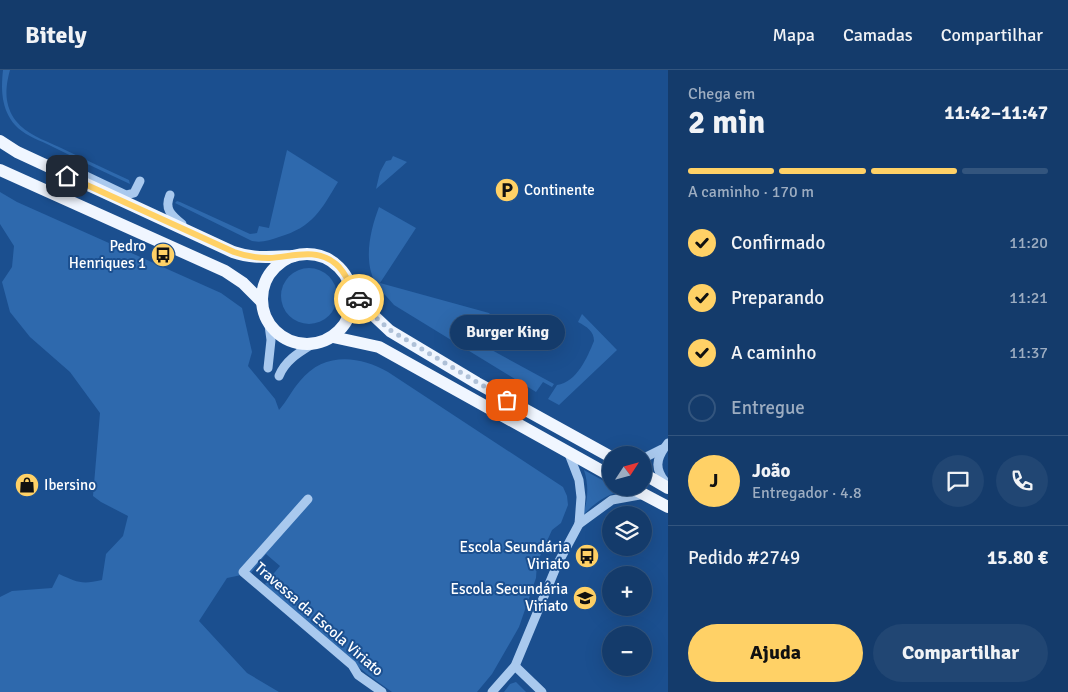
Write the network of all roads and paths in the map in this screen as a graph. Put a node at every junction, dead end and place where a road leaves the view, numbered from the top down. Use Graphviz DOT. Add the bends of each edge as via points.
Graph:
graph roads {
  1 [pos="0,141"];
  2 [pos="3,171"];
  3 [pos="67,176"];
  4 [pos="140,181"];
  5 [pos="170,195"];
  6 [pos="193,234"];
  7 [pos="293,256"];
  8 [pos="351,290"];
  9 [pos="261,302"];
  10 [pos="269,324"];
  11 [pos="333,337"];
  12 [pos="311,345"];
  13 [pos="268,368"];
  14 [pos="279,376"];
  15 [pos="666,445"];
  16 [pos="602,452"];
  17 [pos="652,453"];
  18 [pos="569,454"];
  19 [pos="602,471"];
  20 [pos="652,478"];
  21 [pos="668,487"];
  22 [pos="634,496"];
  23 [pos="649,496"];
  24 [pos="308,499"];
  25 [pos="668,507"];
  26 [pos="579,524"];
  27 [pos="515,666"];
  28 [pos="382,692"];
  29 [pos="492,692"];
  30 [pos="542,692"];
  1 -- 3 [label="main road"];
  2 -- 9 [label="main road" via="225,271 243,283"];
  3 -- 4 [label="street" via="84,175 126,196 134,193"];
  3 -- 6 [label="main road"];
  5 -- 6 [label="street" via="167,206 172,216"];
  6 -- 7 [label="main road" via="246,256"];
  7 -- 8 [label="main road" via="323,256 346,276"];
  7 -- 9 [label="main road" via="280,262 269,273"];
  8 -- 11 [label="main road" via="350,316"];
  8 -- 16 [label="main road" via="390,330 477,383"];
  9 -- 10 [label="main road"];
  10 -- 12 [label="main road" via="287,340"];
  10 -- 13 [label="street"];
  11 -- 12 [label="main road"];
  11 -- 18 [label="main road" via="379,347"];
  12 -- 14 [label="street" via="288,362"];
  15 -- 17 [label="street"];
  15 -- 21 [label="street" via="657,465"];
  18 -- 19 [label="main road"];
  18 -- 26 [label="street" via="579,480"];
  20 -- 21 [label="main road"];
  22 -- 26 [label="street" via="612,500"];
  23 -- 25 [label="main road"];
  24 -- 28 [label="street, Travessa da Escola Viriato" via="243,572 352,665 358,675"];
  26 -- 27 [label="street" via="550,582"];
  27 -- 29 [label="street"];
  27 -- 30 [label="street"];
}
